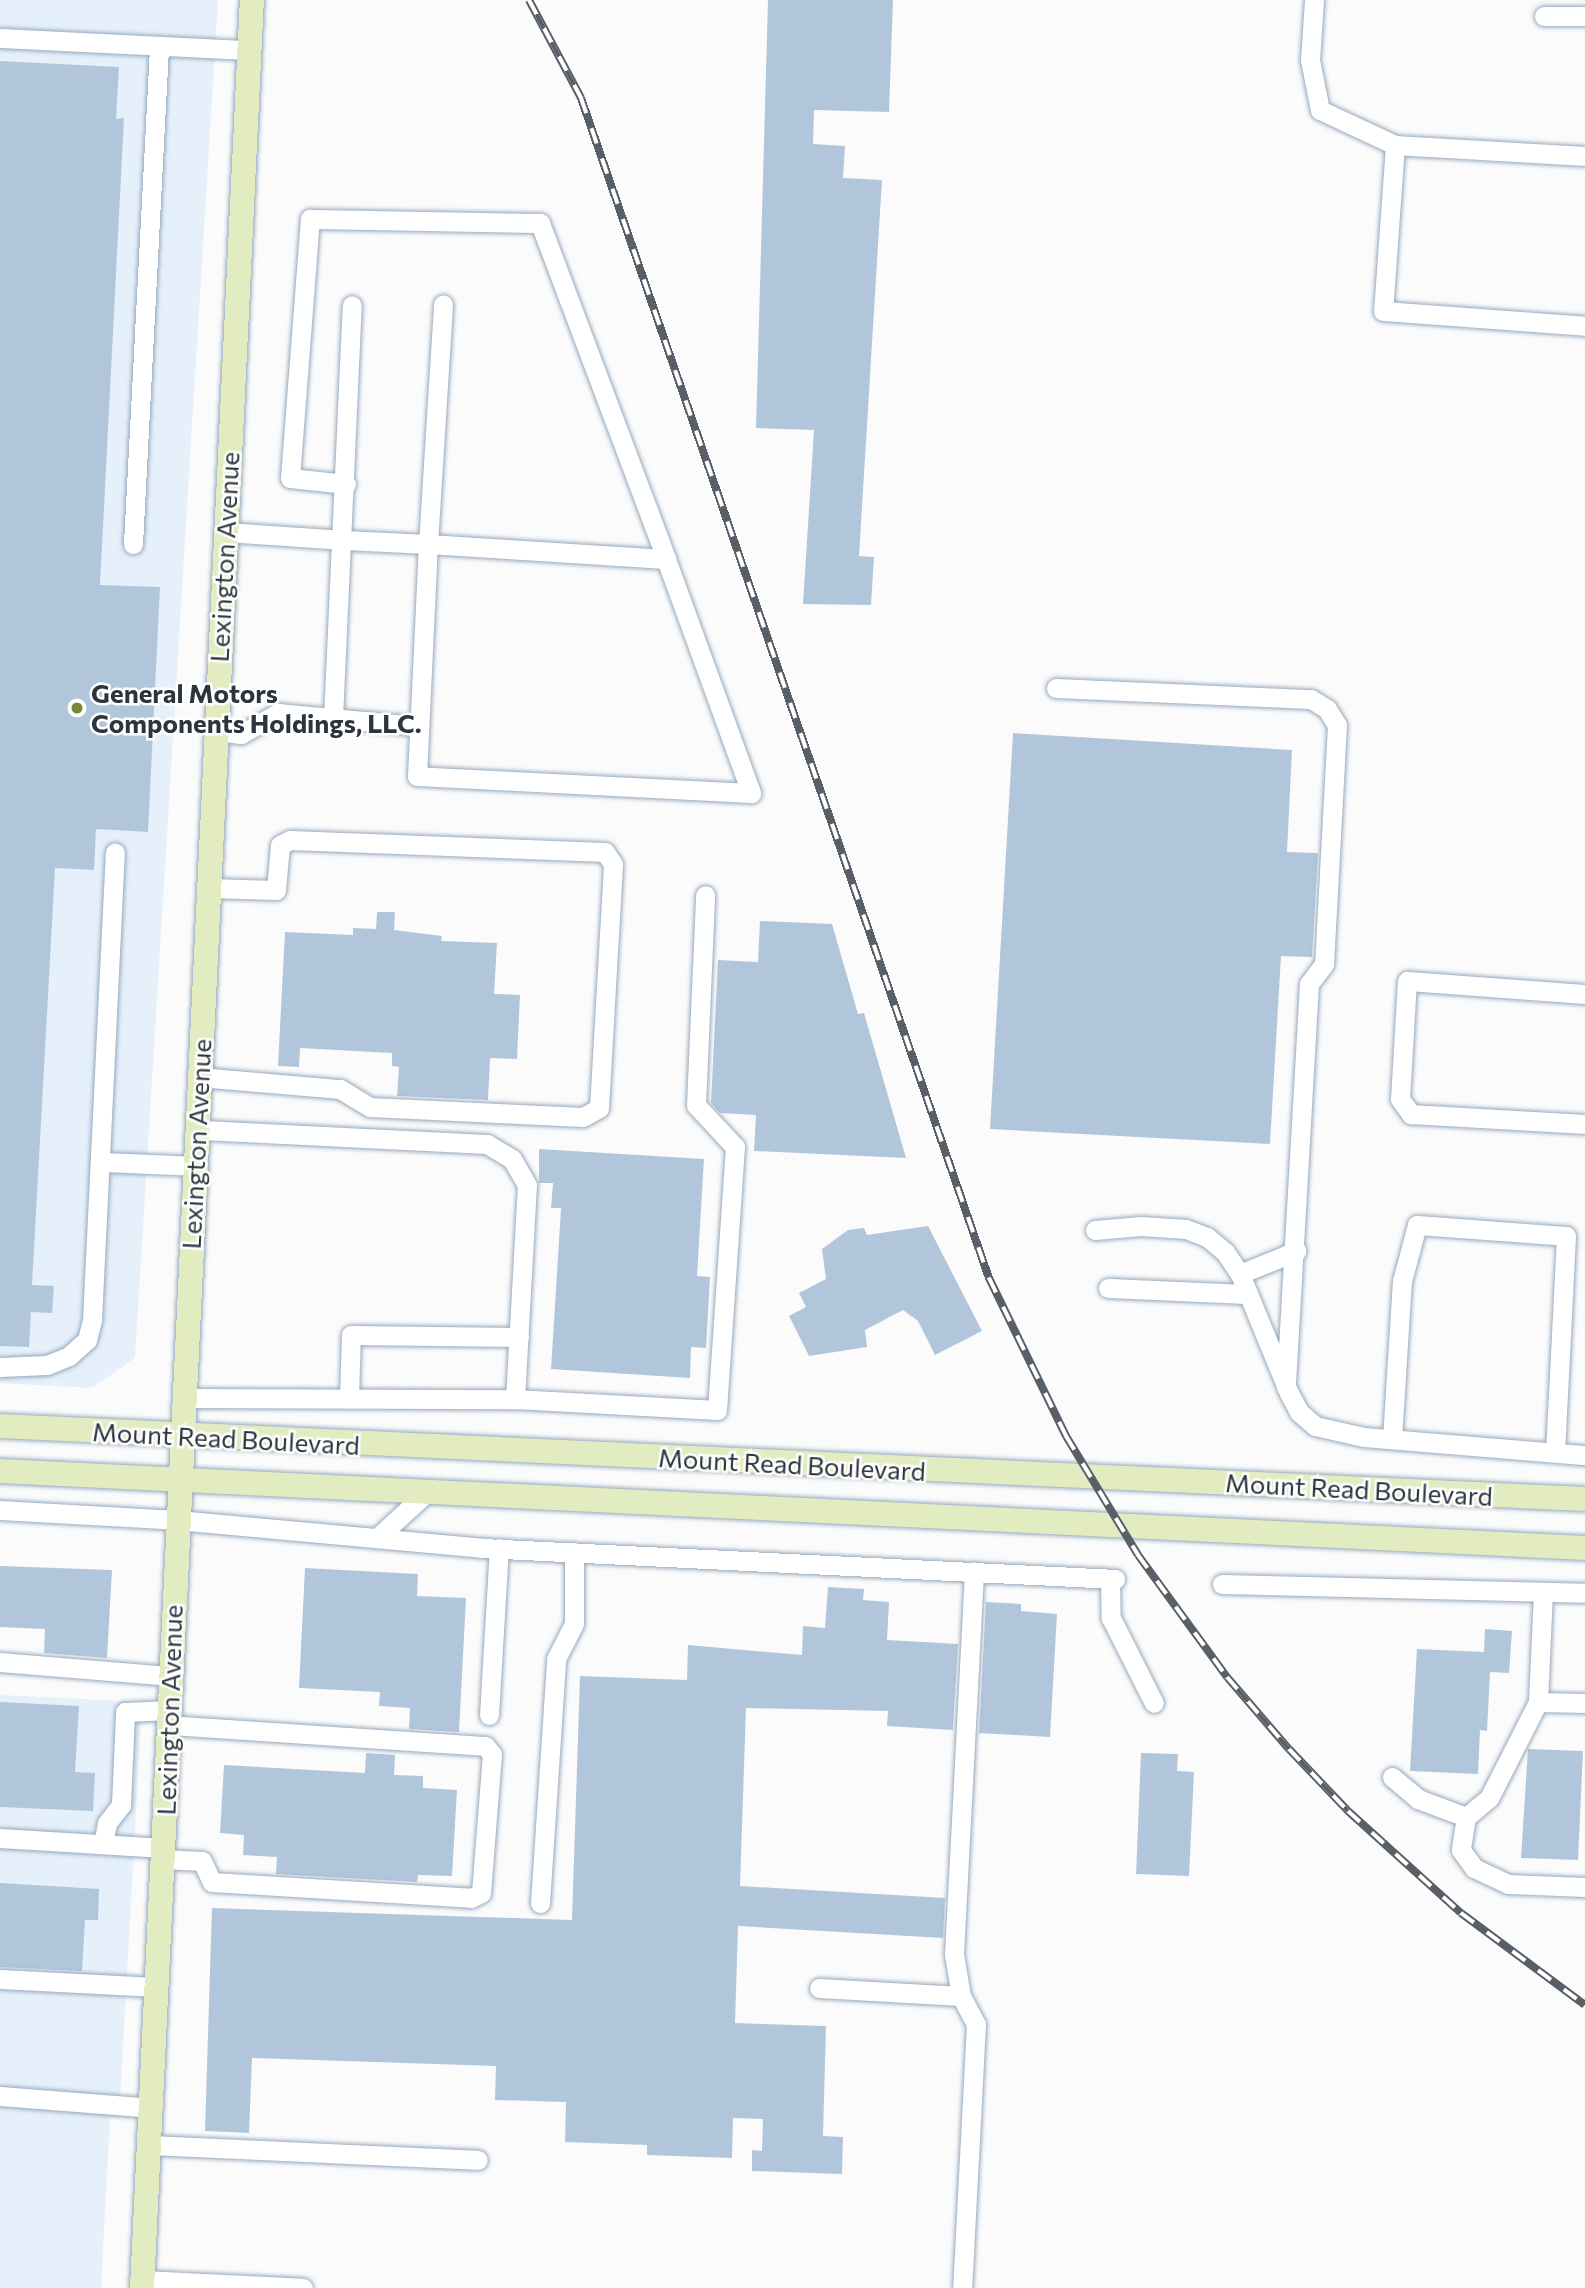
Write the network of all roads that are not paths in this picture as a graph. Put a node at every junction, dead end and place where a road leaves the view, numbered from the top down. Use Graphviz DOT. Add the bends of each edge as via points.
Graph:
graph roads {
  1 [pos="252,0"];
  2 [pos="1314,0"];
  3 [pos="1544,16"];
  4 [pos="1585,16"];
  5 [pos="0,37"];
  6 [pos="159,47"];
  7 [pos="249,50"];
  8 [pos="1395,145"];
  9 [pos="1585,156"];
  10 [pos="443,304"];
  11 [pos="352,306"];
  12 [pos="1585,326"];
  13 [pos="346,484"];
  14 [pos="226,532"];
  15 [pos="344,540"];
  16 [pos="133,544"];
  17 [pos="428,544"];
  18 [pos="666,558"];
  19 [pos="1056,688"];
  20 [pos="332,718"];
  21 [pos="419,726"];
  22 [pos="216,732"];
  23 [pos="115,853"];
  24 [pos="208,888"];
  25 [pos="705,895"];
  26 [pos="1585,994"];
  27 [pos="199,1077"];
  28 [pos="1585,1125"];
  29 [pos="196,1130"];
  30 [pos="101,1162"];
  31 [pos="195,1166"];
  32 [pos="1095,1230"];
  33 [pos="1296,1251"];
  34 [pos="1240,1274"];
  35 [pos="1108,1288"];
  36 [pos="1248,1294"];
  37 [pos="519,1337"];
  38 [pos="0,1367"];
  39 [pos="1286,1387"];
  40 [pos="349,1397"];
  41 [pos="183,1398"];
  42 [pos="515,1399"];
  43 [pos="0,1426"];
  44 [pos="181,1436"];
  45 [pos="1392,1438"];
  46 [pos="1555,1452"];
  47 [pos="1585,1455"];
  48 [pos="0,1471"];
  49 [pos="179,1482"];
  50 [pos="425,1494"];
  51 [pos="1585,1499"];
  52 [pos="0,1510"];
  53 [pos="177,1520"];
  54 [pos="378,1537"];
  55 [pos="499,1548"];
  56 [pos="1585,1548"];
  57 [pos="575,1552"];
  58 [pos="974,1572"];
  59 [pos="1222,1584"];
  60 [pos="1543,1592"];
  61 [pos="1585,1593"];
  62 [pos="0,1662"];
  63 [pos="171,1676"];
  64 [pos="1538,1702"];
  65 [pos="1154,1703"];
  66 [pos="1585,1703"];
  67 [pos="489,1715"];
  68 [pos="169,1718"];
  69 [pos="1392,1777"];
  70 [pos="1466,1817"];
  71 [pos="0,1838"];
  72 [pos="103,1844"];
  73 [pos="163,1854"];
  74 [pos="1585,1887"];
  75 [pos="540,1903"];
  76 [pos="0,1979"];
  77 [pos="157,1987"];
  78 [pos="819,1988"];
  79 [pos="961,1996"];
  80 [pos="0,2096"];
  81 [pos="151,2108"];
  82 [pos="149,2146"];
  83 [pos="478,2160"];
  84 [pos="142,2284"];
  85 [pos="303,2288"];
  86 [pos="962,2288"];
  1 -- 7 [label="main road, Lexington Avenue"];
  2 -- 8 [label="street" via="1310,60 1320,110"];
  3 -- 4 [label="street"];
  5 -- 6 [label="street"];
  6 -- 7 [label="street"];
  6 -- 16 [label="street"];
  7 -- 14 [label="main road, Lexington Avenue"];
  8 -- 9 [label="street"];
  8 -- 12 [label="street" via="1383,311"];
  10 -- 17 [label="street"];
  11 -- 13 [label="street"];
  13 -- 15 [label="street"];
  13 -- 18 [label="street" via="289,478 310,219 540,223"];
  14 -- 15 [label="street"];
  14 -- 22 [label="main road, Lexington Avenue"];
  15 -- 17 [label="street"];
  15 -- 20 [label="street"];
  17 -- 18 [label="street"];
  17 -- 21 [label="street"];
  18 -- 21 [label="street" via="751,793 417,776"];
  19 -- 33 [label="street" via="1311,699 1327,709 1337,724 1324,964 1309,984"];
  20 -- 21 [label="street"];
  20 -- 22 [label="street" via="278,713 241,734"];
  22 -- 24 [label="main road, Lexington Avenue"];
  23 -- 30 [label="street"];
  24 -- 27 [label="main road, Lexington Avenue"];
  24 -- 27 [label="street" via="276,890 280,845 290,840 604,852 613,864 599,1108 583,1117 370,1107 340,1088"];
  25 -- 42 [label="street" via="696,1105 735,1147 717,1410"];
  26 -- 28 [label="street" via="1407,981 1400,1099 1411,1114"];
  27 -- 29 [label="main road, Lexington Avenue"];
  29 -- 31 [label="main road, Lexington Avenue"];
  29 -- 37 [label="street" via="488,1144 512,1159 527,1185"];
  30 -- 31 [label="street"];
  30 -- 38 [label="street" via="87,1340 69,1356 47,1365"];
  31 -- 41 [label="main road, Lexington Avenue"];
  32 -- 34 [label="street" via="1186,1229 1207,1237 1225,1252"];
  33 -- 34 [label="street"];
  33 -- 39 [label="street"];
  34 -- 36 [label="street"];
  35 -- 36 [label="street"];
  36 -- 39 [label="street"];
  37 -- 40 [label="street" via="351,1335"];
  37 -- 42 [label="street"];
  39 -- 45 [label="street" via="1299,1412 1315,1426 1336,1434"];
  40 -- 41 [label="street"];
  40 -- 42 [label="street"];
  41 -- 44 [label="main road, Lexington Avenue"];
  43 -- 44 [label="main road, Mount Read Boulevard"];
  44 -- 49 [label="main road, Lexington Avenue"];
  44 -- 51 [label="main road, Mount Read Boulevard"];
  45 -- 46 [label="street"];
  45 -- 46 [label="street" via="1402,1281 1417,1225 1566,1236"];
  46 -- 47 [label="street"];
  48 -- 49 [label="main road, Mount Read Boulevard"];
  49 -- 50 [label="main road, Mount Read Boulevard"];
  49 -- 53 [label="main road, Lexington Avenue"];
  50 -- 54 [label="street"];
  50 -- 56 [label="main road, Mount Read Boulevard"];
  52 -- 53 [label="street"];
  53 -- 54 [label="street"];
  53 -- 63 [label="main road, Lexington Avenue"];
  54 -- 55 [label="street"];
  55 -- 57 [label="street"];
  55 -- 67 [label="street"];
  57 -- 58 [label="street"];
  57 -- 75 [label="street" via="573,1624 556,1659"];
  58 -- 65 [label="street" via="1113,1579 1111,1618"];
  58 -- 79 [label="street" via="954,1954"];
  59 -- 60 [label="street"];
  60 -- 61 [label="street"];
  60 -- 64 [label="street"];
  62 -- 63 [label="street"];
  63 -- 68 [label="main road, Lexington Avenue"];
  64 -- 66 [label="street"];
  64 -- 70 [label="street" via="1489,1798"];
  68 -- 72 [label="street" via="125,1712 121,1805 107,1823"];
  68 -- 73 [label="main road, Lexington Avenue"];
  68 -- 73 [label="street" via="485,1746 492,1754 481,1893 471,1898 212,1882 202,1861"];
  69 -- 70 [label="street" via="1418,1799"];
  70 -- 74 [label="street" via="1461,1850 1474,1868 1507,1884"];
  71 -- 72 [label="street"];
  72 -- 73 [label="street"];
  73 -- 77 [label="main road, Lexington Avenue"];
  76 -- 77 [label="street"];
  77 -- 81 [label="main road, Lexington Avenue"];
  78 -- 79 [label="street"];
  79 -- 86 [label="street" via="976,2024"];
  80 -- 81 [label="street"];
  81 -- 82 [label="main road, Lexington Avenue"];
  82 -- 83 [label="street"];
  82 -- 84 [label="main road, Lexington Avenue"];
  84 -- 85 [label="street"];
}
